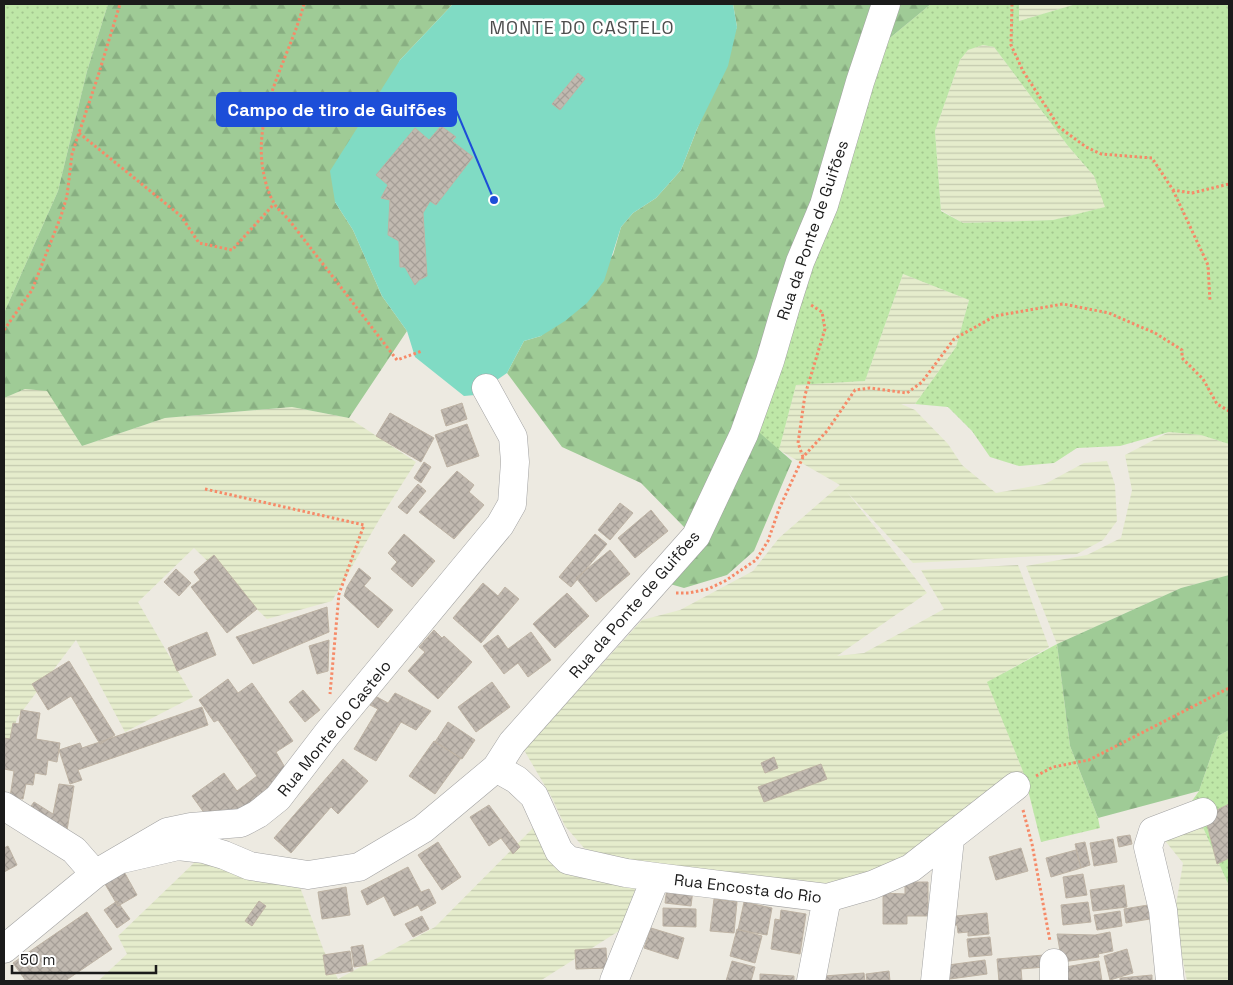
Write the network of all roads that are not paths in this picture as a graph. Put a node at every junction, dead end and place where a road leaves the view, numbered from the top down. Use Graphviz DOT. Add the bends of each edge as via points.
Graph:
graph roads {
  1 [pos="886,4"];
  2 [pos="486,388"];
  3 [pos="496,768"];
  4 [pos="1016,786"];
  5 [pos="4,806"];
  6 [pos="1203,812"];
  7 [pos="950,839"];
  8 [pos="122,859"];
  9 [pos="95,874"];
  10 [pos="656,877"];
  11 [pos="827,898"];
  12 [pos="4,949"];
  13 [pos="614,981"];
  14 [pos="811,981"];
  15 [pos="935,981"];
  16 [pos="1170,981"];
  1 -- 3 [label="street, Rua da Ponte de Guifões" via="824,205 800,262 744,434 696,536 512,743"];
  2 -- 8 [label="street, Rua Monte do Castelo" via="513,437 512,504 500,525 278,798 241,823 168,832"];
  3 -- 8 [label="street, Rua da Ponte de Guifões" via="423,829 359,867 308,875 250,866 204,849 178,846"];
  3 -- 10 [label="street, Rua Encosta do Rio" via="517,780 534,796 559,851 568,860"];
  4 -- 7 [label="street, Rua Encosta do Rio"];
  5 -- 9 [label="street" via="74,850"];
  6 -- 16 [label="street" via="1153,831 1148,847 1164,910"];
  7 -- 11 [label="street, Rua Encosta do Rio" via="911,868 872,886"];
  7 -- 15 [label="street"];
  8 -- 9 [label="street, Rua Monte do Castelo"];
  9 -- 12 [label="street, Rua Monte do Castelo"];
  10 -- 11 [label="street, Rua Encosta do Rio"];
  10 -- 13 [label="street"];
  11 -- 14 [label="street"];
}
